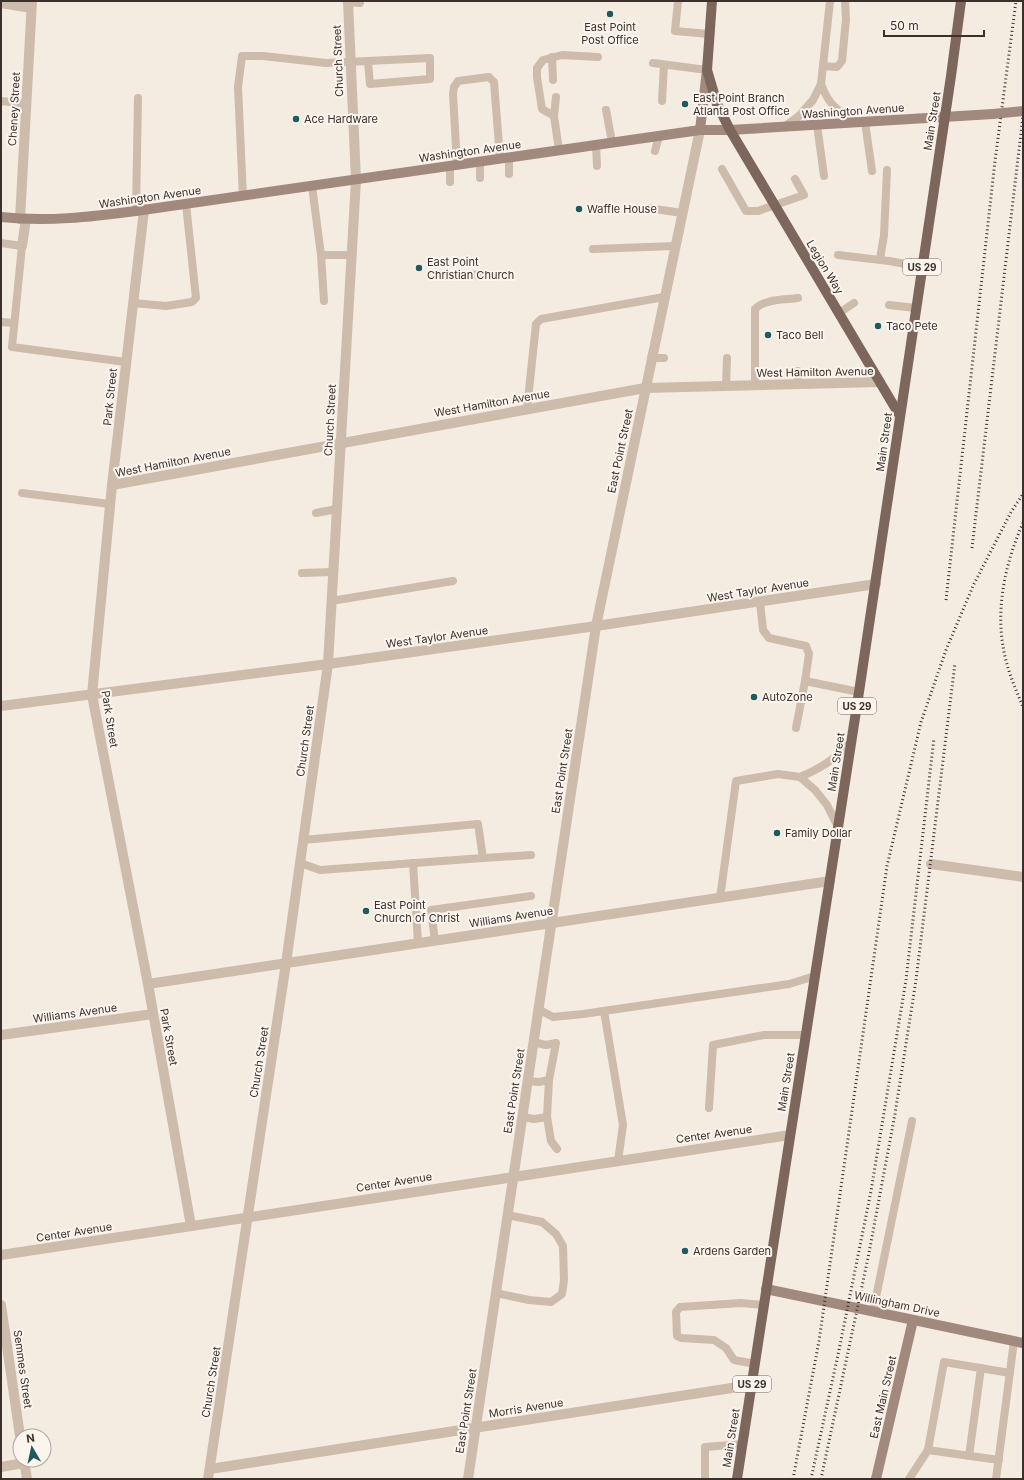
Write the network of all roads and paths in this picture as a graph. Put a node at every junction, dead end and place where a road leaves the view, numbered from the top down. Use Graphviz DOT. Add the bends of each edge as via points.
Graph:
graph roads {
  1 [pos="678,1"];
  2 [pos="712,1"];
  3 [pos="830,1"];
  4 [pos="845,1"];
  5 [pos="961,1"];
  6 [pos="348,2"];
  7 [pos="1,3"];
  8 [pos="360,3"];
  9 [pos="32,4"];
  10 [pos="709,34"];
  11 [pos="598,57"];
  12 [pos="552,58"];
  13 [pos="368,62"];
  14 [pos="350,63"];
  15 [pos="654,63"];
  16 [pos="664,65"];
  17 [pos="823,66"];
  18 [pos="707,70"];
  19 [pos="553,80"];
  20 [pos="821,84"];
  21 [pos="556,97"];
  22 [pos="138,98"];
  23 [pos="1,101"];
  24 [pos="662,101"];
  25 [pos="26,104"];
  26 [pos="606,110"];
  27 [pos="1023,111"];
  28 [pos="554,116"];
  29 [pos="944,117"];
  30 [pos="862,122"];
  31 [pos="817,125"];
  32 [pos="784,127"];
  33 [pos="700,130"];
  34 [pos="730,130"];
  35 [pos="659,136"];
  36 [pos="612,142"];
  37 [pos="596,145"];
  38 [pos="559,150"];
  39 [pos="655,151"];
  40 [pos="505,158"];
  41 [pos="480,162"];
  42 [pos="453,165"];
  43 [pos="597,166"];
  44 [pos="722,169"];
  45 [pos="887,170"];
  46 [pos="872,171"];
  47 [pos="509,174"];
  48 [pos="824,176"];
  49 [pos="480,178"];
  50 [pos="795,179"];
  51 [pos="356,180"];
  52 [pos="450,182"];
  53 [pos="312,186"];
  54 [pos="243,196"];
  55 [pos="186,204"];
  56 [pos="775,206"];
  57 [pos="648,208"];
  58 [pos="140,211"];
  59 [pos="682,213"];
  60 [pos="1,217"];
  61 [pos="23,219"];
  62 [pos="1,243"];
  63 [pos="22,246"];
  64 [pos="675,246"];
  65 [pos="593,249"];
  66 [pos="321,255"];
  67 [pos="351,255"];
  68 [pos="838,255"];
  69 [pos="880,259"];
  70 [pos="922,267"];
  71 [pos="507,274"];
  72 [pos="453,275"];
  73 [pos="664,297"];
  74 [pos="798,298"];
  75 [pos="324,302"];
  76 [pos="134,303"];
  77 [pos="854,303"];
  78 [pos="890,305"];
  79 [pos="916,308"];
  80 [pos="839,313"];
  81 [pos="1,322"];
  82 [pos="14,323"];
  83 [pos="652,358"];
  84 [pos="664,358"];
  85 [pos="727,358"];
  86 [pos="126,362"];
  87 [pos="798,371"];
  88 [pos="880,382"];
  89 [pos="798,384"];
  90 [pos="756,385"];
  91 [pos="726,386"];
  92 [pos="645,388"];
  93 [pos="527,409"];
  94 [pos="900,416"];
  95 [pos="340,443"];
  96 [pos="112,485"];
  97 [pos="22,493"];
  98 [pos="110,504"];
  99 [pos="337,509"];
  100 [pos="316,512"];
  101 [pos="333,572"];
  102 [pos="302,573"];
  103 [pos="453,581"];
  104 [pos="876,584"];
  105 [pos="331,601"];
  106 [pos="760,602"];
  107 [pos="596,626"];
  108 [pos="328,664"];
  109 [pos="805,681"];
  110 [pos="859,692"];
  111 [pos="92,695"];
  112 [pos="1,706"];
  113 [pos="796,728"];
  114 [pos="851,742"];
  115 [pos="800,777"];
  116 [pos="838,828"];
  117 [pos="303,840"];
  118 [pos="531,855"];
  119 [pos="483,858"];
  120 [pos="300,863"];
  121 [pos="413,863"];
  122 [pos="931,864"];
  123 [pos="1023,877"];
  124 [pos="830,881"];
  125 [pos="532,896"];
  126 [pos="720,898"];
  127 [pos="551,923"];
  128 [pos="435,940"];
  129 [pos="418,943"];
  130 [pos="286,963"];
  131 [pos="815,976"];
  132 [pos="148,984"];
  133 [pos="538,1009"];
  134 [pos="604,1011"];
  135 [pos="153,1014"];
  136 [pos="1,1035"];
  137 [pos="806,1035"];
  138 [pos="533,1042"];
  139 [pos="549,1080"];
  140 [pos="528,1081"];
  141 [pos="709,1108"];
  142 [pos="522,1116"];
  143 [pos="547,1117"];
  144 [pos="912,1121"];
  145 [pos="790,1135"];
  146 [pos="557,1149"];
  147 [pos="618,1160"];
  148 [pos="513,1176"];
  149 [pos="507,1215"];
  150 [pos="248,1217"];
  151 [pos="191,1226"];
  152 [pos="1,1255"];
  153 [pos="766,1289"];
  154 [pos="496,1293"];
  155 [pos="1,1305"];
  156 [pos="764,1305"];
  157 [pos="873,1312"];
  158 [pos="913,1320"];
  159 [pos="1019,1342"];
  160 [pos="755,1364"];
  161 [pos="981,1368"];
  162 [pos="1010,1373"];
  163 [pos="751,1385"];
  164 [pos="19,1428"];
  165 [pos="475,1428"];
  166 [pos="742,1444"];
  167 [pos="928,1450"];
  168 [pos="969,1456"];
  169 [pos="999,1460"];
  170 [pos="12,1465"];
  171 [pos="1,1467"];
  172 [pos="25,1468"];
  173 [pos="209,1474"];
  174 [pos="27,1479"];
  175 [pos="468,1479"];
  176 [pos="705,1479"];
  177 [pos="737,1479"];
  178 [pos="876,1479"];
  179 [pos="909,1479"];
  180 [pos="996,1479"];
  1 -- 10 [label="lane" via="675,31"];
  2 -- 10 [label="main road, East Point Street"];
  3 -- 17 [label="lane"];
  4 -- 17 [label="lane" via="842,61 837,67"];
  5 -- 29 [label="main road, Main Street / US 29"];
  6 -- 8 [label="lane"];
  6 -- 14 [label="street, Church Street"];
  7 -- 9 [label="street"];
  9 -- 25 [label="street, Cheney Street"];
  10 -- 18 [label="main road, East Point Street"];
  11 -- 12 [label="lane" via="562,55"];
  12 -- 19 [label="lane"];
  12 -- 28 [label="lane" via="543,60 537,68 537,77 542,109"];
  13 -- 13 [label="lane" via="430,58 430,79 370,84"];
  13 -- 14 [label="lane"];
  14 -- 51 [label="street, Church Street"];
  14 -- 54 [label="lane" via="242,56 238,87"];
  15 -- 16 [label="lane"];
  16 -- 18 [label="lane"];
  16 -- 24 [label="lane"];
  17 -- 20 [label="lane"];
  18 -- 33 [label="street, East Point Street"];
  18 -- 34 [label="main road, East Point Street" via="717,104"];
  20 -- 30 [label="lane" via="826,97 840,112"];
  20 -- 32 [label="lane" via="813,100"];
  21 -- 28 [label="lane"];
  22 -- 58 [label="lane"];
  23 -- 25 [label="lane"];
  25 -- 61 [label="street, Cheney Street"];
  26 -- 36 [label="lane"];
  27 -- 29 [label="street, Washington Avenue, bridge"];
  28 -- 38 [label="lane"];
  29 -- 30 [label="street, Washington Avenue"];
  29 -- 70 [label="main road, Main Street / US 29"];
  30 -- 31 [label="street, Washington Avenue"];
  30 -- 46 [label="lane"];
  31 -- 32 [label="street, Washington Avenue"];
  31 -- 48 [label="lane"];
  32 -- 34 [label="street, Washington Avenue"];
  33 -- 34 [label="street, Washington Avenue"];
  33 -- 35 [label="street, Washington Avenue"];
  33 -- 59 [label="street, East Point Street"];
  34 -- 56 [label="main road, Legion Way"];
  35 -- 36 [label="street, Washington Avenue"];
  35 -- 39 [label="lane"];
  36 -- 37 [label="street, Washington Avenue"];
  37 -- 38 [label="street, Washington Avenue"];
  37 -- 43 [label="lane"];
  38 -- 40 [label="street, Washington Avenue"];
  40 -- 41 [label="street, Washington Avenue"];
  40 -- 42 [label="lane" via="494,82 489,77 458,81 453,94"];
  40 -- 47 [label="lane"];
  41 -- 42 [label="street, Washington Avenue"];
  41 -- 49 [label="lane"];
  42 -- 51 [label="street, Washington Avenue"];
  42 -- 52 [label="lane"];
  44 -- 56 [label="lane" via="746,212"];
  45 -- 69 [label="lane" via="884,235"];
  50 -- 56 [label="lane" via="804,195"];
  51 -- 53 [label="street, Washington Avenue"];
  51 -- 67 [label="street, Church Street"];
  53 -- 54 [label="street, Washington Avenue"];
  53 -- 66 [label="lane"];
  54 -- 55 [label="street, Washington Avenue"];
  55 -- 58 [label="street, Washington Avenue"];
  55 -- 76 [label="lane" via="196,298 192,302 166,306"];
  56 -- 80 [label="main road, Legion Way"];
  57 -- 59 [label="lane"];
  58 -- 61 [label="street, Washington Avenue" via="81,218"];
  58 -- 76 [label="street, Park Street"];
  59 -- 64 [label="street, East Point Street"];
  60 -- 61 [label="street, Washington Avenue"];
  61 -- 63 [label="street, Cheney Street"];
  62 -- 63 [label="lane"];
  63 -- 82 [label="lane"];
  64 -- 65 [label="lane"];
  64 -- 73 [label="street, East Point Street"];
  66 -- 67 [label="lane"];
  66 -- 75 [label="lane"];
  67 -- 95 [label="street, Church Street"];
  68 -- 69 [label="lane"];
  69 -- 70 [label="lane"];
  70 -- 79 [label="main road, Main Street / US 29"];
  71 -- 72 [label="lane"];
  73 -- 83 [label="street, East Point Street"];
  73 -- 93 [label="lane" via="541,319 536,324"];
  74 -- 90 [label="lane" via="767,302 755,309"];
  76 -- 86 [label="street, Park Street"];
  77 -- 80 [label="lane"];
  78 -- 79 [label="lane"];
  79 -- 94 [label="main road, Main Street / US 29"];
  80 -- 88 [label="main road, Legion Way"];
  81 -- 82 [label="lane"];
  82 -- 86 [label="lane" via="12,347"];
  83 -- 84 [label="lane"];
  83 -- 92 [label="street, East Point Street"];
  85 -- 91 [label="lane"];
  86 -- 96 [label="street, Park Street"];
  87 -- 89 [label="lane"];
  88 -- 89 [label="street, West Hamilton Avenue"];
  88 -- 94 [label="main road, Legion Way"];
  89 -- 90 [label="street, West Hamilton Avenue"];
  90 -- 91 [label="street, West Hamilton Avenue"];
  91 -- 92 [label="street, West Hamilton Avenue"];
  92 -- 93 [label="street, West Hamilton Avenue"];
  92 -- 107 [label="street, East Point Street"];
  93 -- 95 [label="street, West Hamilton Avenue"];
  94 -- 104 [label="main road, Main Street / US 29"];
  95 -- 96 [label="street, West Hamilton Avenue"];
  95 -- 99 [label="street, Church Street"];
  96 -- 98 [label="street, Park Street"];
  97 -- 98 [label="lane"];
  98 -- 111 [label="street, Park Street"];
  99 -- 100 [label="lane"];
  99 -- 101 [label="street, Church Street"];
  101 -- 102 [label="lane"];
  101 -- 105 [label="street, Church Street"];
  103 -- 105 [label="lane"];
  104 -- 106 [label="street, West Taylor Avenue"];
  104 -- 110 [label="main road, Main Street / US 29"];
  105 -- 108 [label="street, Church Street"];
  106 -- 107 [label="street, West Taylor Avenue"];
  106 -- 109 [label="lane" via="763,630 769,638 806,646 809,654"];
  107 -- 108 [label="street, West Taylor Avenue"];
  107 -- 127 [label="street, East Point Street"];
  108 -- 111 [label="street, West Taylor Avenue"];
  108 -- 117 [label="street, Church Street"];
  109 -- 110 [label="lane"];
  109 -- 113 [label="lane"];
  110 -- 114 [label="main road, Main Street / US 29"];
  111 -- 112 [label="street, West Taylor Avenue"];
  111 -- 132 [label="street, Park Street"];
  114 -- 115 [label="lane" via="822,767"];
  114 -- 116 [label="main road, Main Street / US 29"];
  115 -- 116 [label="lane" via="827,805"];
  115 -- 126 [label="lane" via="778,774 736,781"];
  116 -- 124 [label="main road, Main Street / US 29"];
  117 -- 119 [label="lane" via="478,824"];
  117 -- 120 [label="street, Church Street"];
  118 -- 119 [label="lane"];
  119 -- 121 [label="lane"];
  120 -- 121 [label="lane" via="320,870"];
  120 -- 130 [label="street, Church Street"];
  121 -- 129 [label="lane"];
  122 -- 123 [label="street"];
  124 -- 126 [label="street, Williams Avenue"];
  124 -- 131 [label="main road, Main Street / US 29"];
  125 -- 128 [label="lane" via="431,910"];
  126 -- 127 [label="street, Williams Avenue"];
  127 -- 128 [label="street, Williams Avenue"];
  127 -- 133 [label="street, East Point Street"];
  128 -- 129 [label="street, Williams Avenue"];
  129 -- 130 [label="street, Williams Avenue"];
  130 -- 132 [label="street, Williams Avenue"];
  130 -- 150 [label="street, Church Street"];
  131 -- 134 [label="lane" via="789,984"];
  131 -- 137 [label="main road, Main Street / US 29"];
  132 -- 135 [label="street, Park Street"];
  133 -- 134 [label="lane" via="553,1017"];
  133 -- 138 [label="street, East Point Street"];
  134 -- 147 [label="lane" via="623,1125"];
  135 -- 136 [label="street, Williams Avenue"];
  135 -- 151 [label="street, Park Street"];
  137 -- 141 [label="lane" via="764,1035 714,1045"];
  137 -- 145 [label="main road, Main Street / US 29"];
  138 -- 139 [label="lane" via="546,1045 556,1043"];
  138 -- 140 [label="street, East Point Street"];
  139 -- 140 [label="lane"];
  139 -- 143 [label="lane"];
  140 -- 142 [label="street, East Point Street"];
  142 -- 143 [label="lane" via="534,1119"];
  142 -- 148 [label="street, East Point Street"];
  143 -- 146 [label="lane" via="551,1140"];
  144 -- 157 [label="lane"];
  145 -- 147 [label="street, Center Avenue"];
  145 -- 153 [label="main road, Main Street / US 29"];
  147 -- 148 [label="street, Center Avenue"];
  148 -- 149 [label="street, East Point Street"];
  148 -- 150 [label="street, Center Avenue"];
  149 -- 154 [label="street, East Point Street"];
  149 -- 154 [label="lane" via="542,1222 556,1234 563,1246 564,1280 562,1294 551,1302"];
  150 -- 151 [label="street, Center Avenue"];
  150 -- 173 [label="street, Church Street"];
  151 -- 152 [label="street, Center Avenue"];
  153 -- 156 [label="main road, Main Street / US 29"];
  153 -- 157 [label="street, Willingham Drive"];
  154 -- 165 [label="street, East Point Street"];
  155 -- 164 [label="street, Semmes Street"];
  156 -- 160 [label="main road, Main Street / US 29"];
  156 -- 160 [label="lane" via="742,1303 680,1307 676,1312 677,1336 714,1340 726,1348 734,1360"];
  157 -- 158 [label="street, Willingham Drive"];
  158 -- 159 [label="street, Willingham Drive"];
  158 -- 178 [label="street, East Main Street"];
  159 -- 162 [label="lane"];
  160 -- 163 [label="main road, Main Street / US 29"];
  161 -- 162 [label="lane"];
  161 -- 167 [label="lane" via="944,1362"];
  161 -- 168 [label="lane"];
  162 -- 169 [label="lane"];
  163 -- 165 [label="street, Morris Avenue"];
  163 -- 166 [label="main road, Main Street / US 29"];
  165 -- 173 [label="street, Morris Avenue"];
  165 -- 175 [label="street, East Point Street"];
  166 -- 176 [label="lane" via="705,1447"];
  166 -- 177 [label="main road, Main Street / US 29"];
  167 -- 168 [label="lane"];
  167 -- 179 [label="lane"];
  168 -- 169 [label="lane"];
  169 -- 180 [label="lane"];
  170 -- 171 [label="street"];
  172 -- 174 [label="street"];
}
